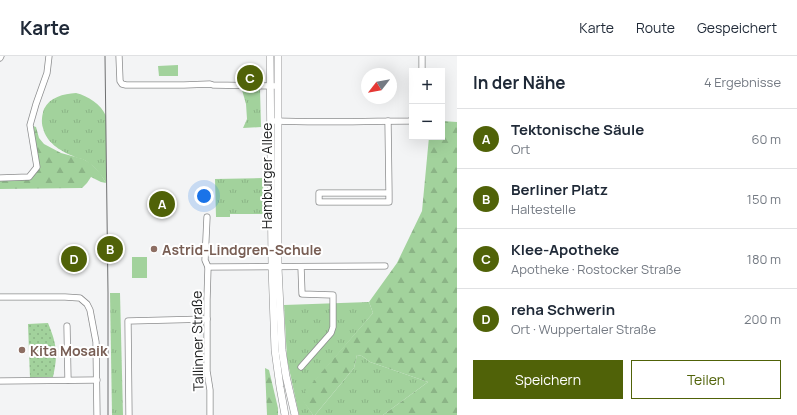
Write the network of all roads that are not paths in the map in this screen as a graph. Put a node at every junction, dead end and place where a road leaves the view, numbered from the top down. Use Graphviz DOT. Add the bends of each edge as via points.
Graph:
graph roads {
  1 [pos="49,56"];
  2 [pos="119,56"];
  3 [pos="270,56"];
  4 [pos="278,56"];
  5 [pos="422,56"];
  6 [pos="422,68"];
  7 [pos="270,86"];
  8 [pos="278,86"];
  9 [pos="270,121"];
  10 [pos="279,121"];
  11 [pos="388,121"];
  12 [pos="409,121"];
  13 [pos="0,178"];
  14 [pos="389,193"];
  15 [pos="207,217"];
  16 [pos="301,266"];
  17 [pos="385,266"];
  18 [pos="208,267"];
  19 [pos="275,267"];
  20 [pos="0,297"];
  21 [pos="207,319"];
  22 [pos="67,326"];
  23 [pos="301,367"];
  24 [pos="68,380"];
  25 [pos="97,380"];
  26 [pos="0,381"];
  27 [pos="97,415"];
  28 [pos="129,415"];
  29 [pos="210,415"];
  30 [pos="285,415"];
  31 [pos="295,415"];
  1 -- 13 [label="street" via="47,73 30,125 37,167 29,177"];
  2 -- 7 [label="street" via="120,81 126,85"];
  3 -- 7 [label="street, Hamburger Allee"];
  4 -- 8 [label="street, Hamburger Allee"];
  5 -- 6 [label="street"];
  7 -- 8 [label="street"];
  7 -- 9 [label="street, Hamburger Allee"];
  8 -- 10 [label="street, Hamburger Allee"];
  9 -- 10 [label="street"];
  9 -- 19 [label="street, Hamburger Allee"];
  10 -- 11 [label="street"];
  10 -- 19 [label="street, Hamburger Allee"];
  11 -- 12 [label="street"];
  11 -- 14 [label="street"];
  14 -- 14 [label="street" via="319,193 319,202 389,202"];
  15 -- 18 [label="street, Tallinner Straße"];
  16 -- 17 [label="street"];
  16 -- 19 [label="street"];
  16 -- 23 [label="street" via="302,294 333,295 333,327 331,333"];
  18 -- 19 [label="street"];
  18 -- 21 [label="street, Tallinner Straße"];
  19 -- 30 [label="street, Hamburger Allee" via="275,350"];
  19 -- 31 [label="street, Hamburger Allee" via="282,350"];
  20 -- 25 [label="street" via="80,298 90,310 96,342"];
  21 -- 28 [label="street" via="128,321"];
  21 -- 29 [label="street, Tallinner Straße"];
  22 -- 24 [label="street"];
  24 -- 25 [label="street"];
  24 -- 26 [label="street"];
  25 -- 27 [label="street"];
}
